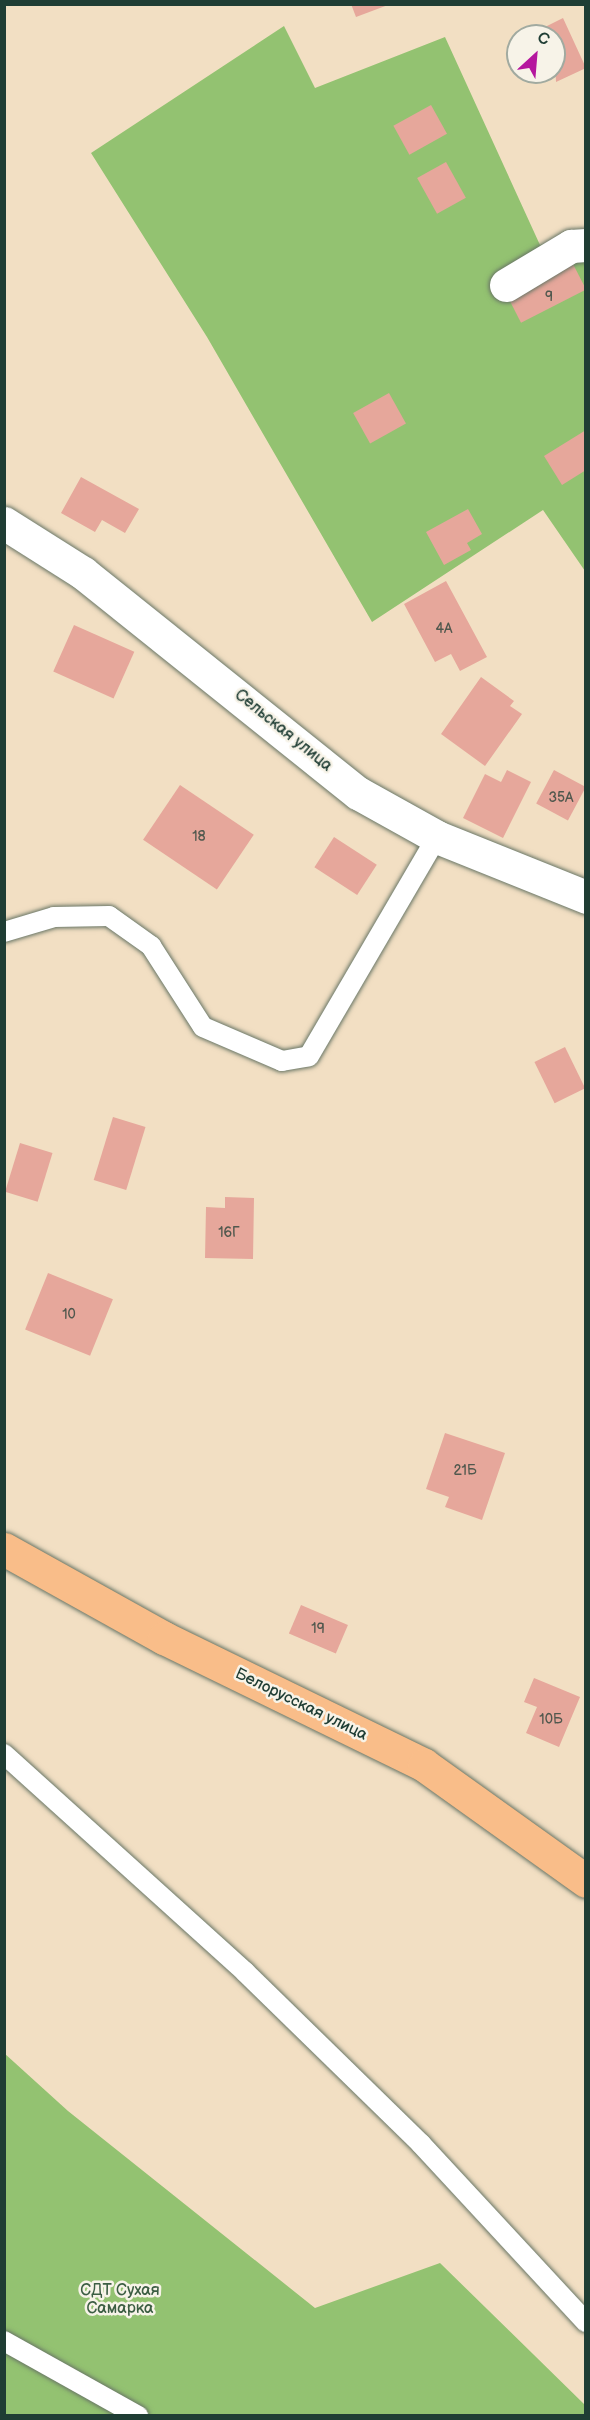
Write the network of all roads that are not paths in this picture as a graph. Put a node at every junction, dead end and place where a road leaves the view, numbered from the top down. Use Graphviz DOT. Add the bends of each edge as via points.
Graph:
graph roads {
  1 [pos="585,245"];
  2 [pos="507,285"];
  3 [pos="4,523"];
  4 [pos="437,837"];
  5 [pos="585,897"];
  6 [pos="4,932"];
  7 [pos="4,1549"];
  8 [pos="4,1754"];
  9 [pos="584,1878"];
  10 [pos="585,2322"];
  11 [pos="4,2341"];
  12 [pos="138,2415"];
  1 -- 2 [label="street" via="571,246"];
  3 -- 4 [label="street, Сельская улица" via="93,580 358,793"];
  4 -- 5 [label="street, Сельская улица"];
  4 -- 6 [label="lane" via="309,1056 282,1061 203,1027 151,946 109,916 54,917"];
  7 -- 9 [label="main road, Белорусская улица" via="164,1638 424,1765"];
  8 -- 10 [label="lane" via="245,1972 421,2144"];
  11 -- 12 [label="lane"];
}
